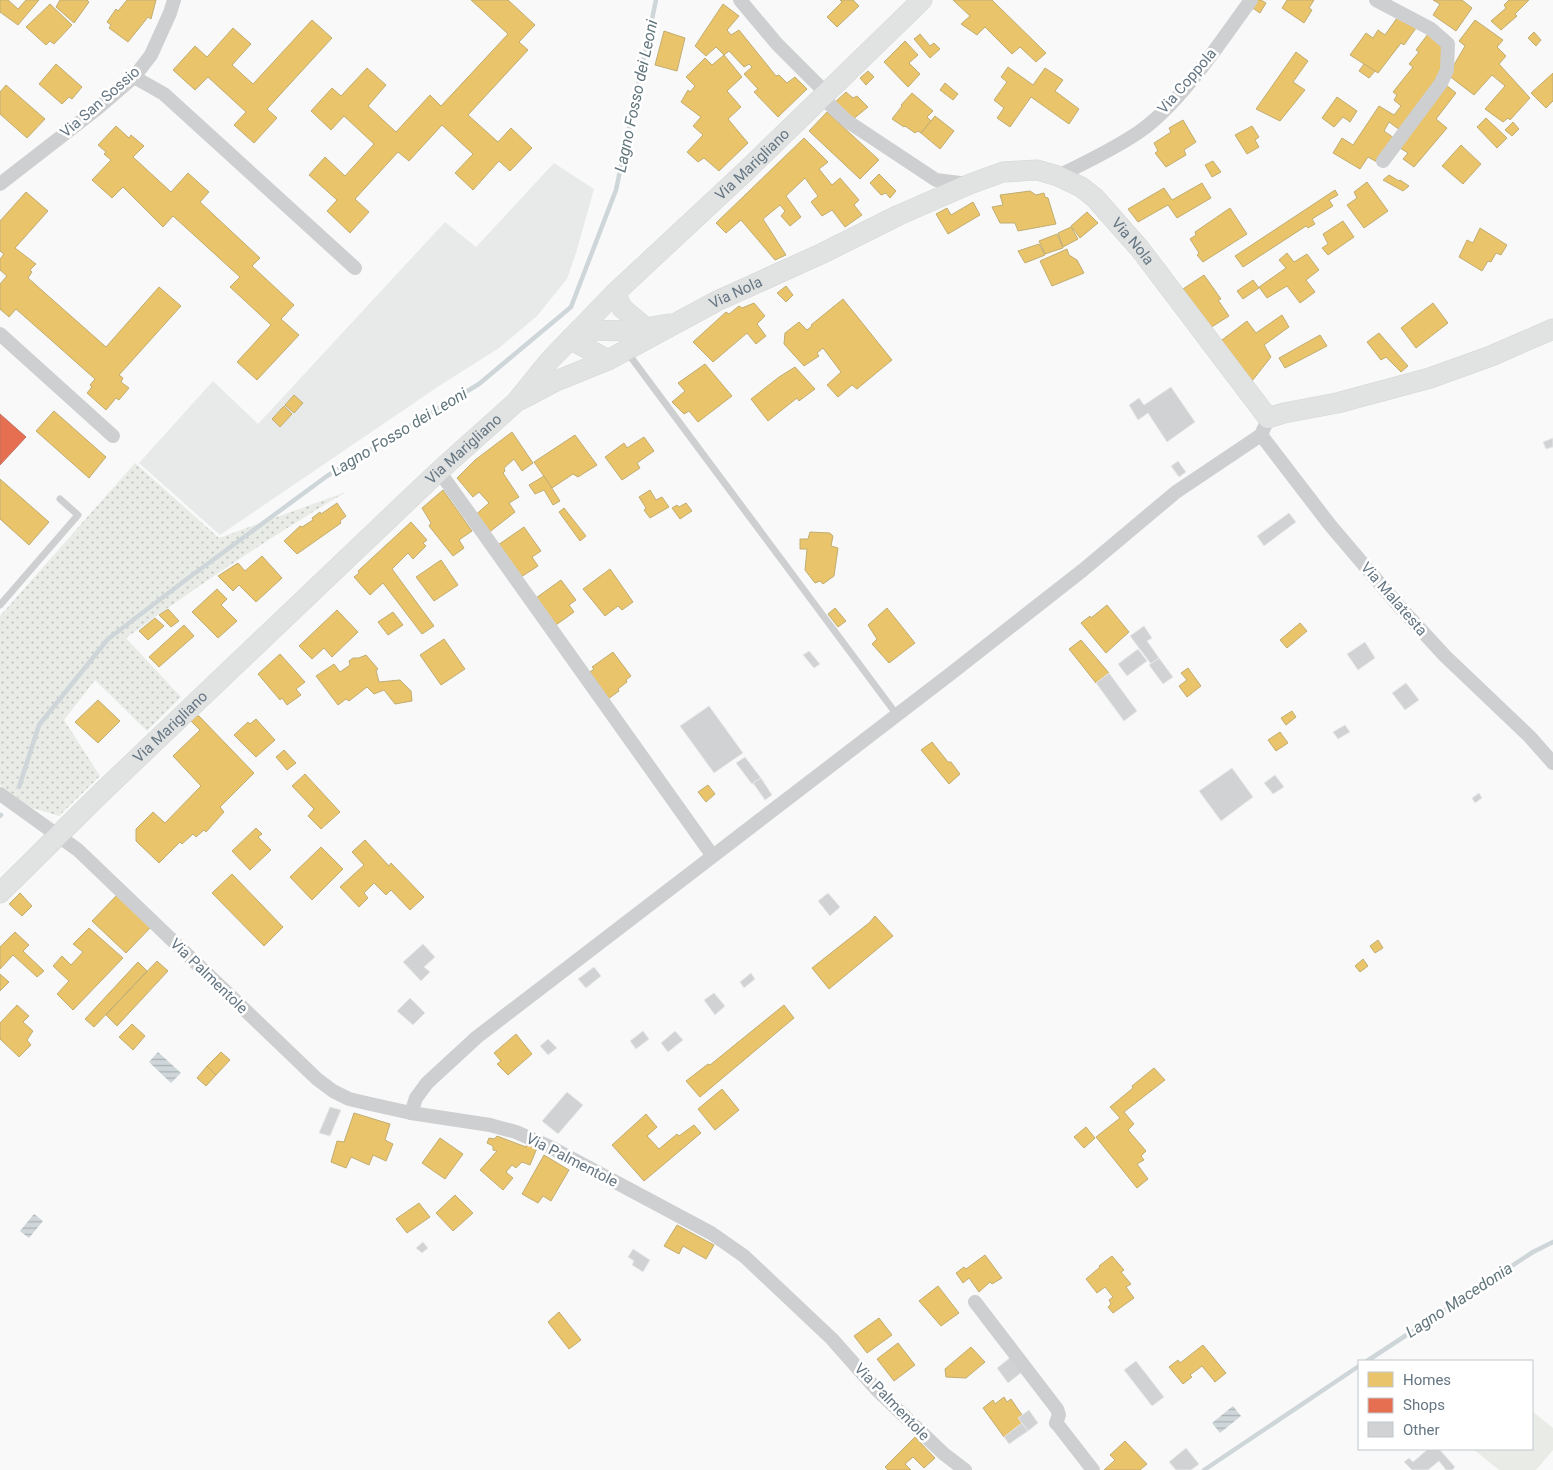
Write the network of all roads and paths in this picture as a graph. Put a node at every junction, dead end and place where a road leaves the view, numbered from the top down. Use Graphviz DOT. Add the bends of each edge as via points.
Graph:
graph roads {
  1 [pos="174,0"];
  2 [pos="740,0"];
  3 [pos="922,0"];
  4 [pos="1251,0"];
  5 [pos="1376,0"];
  6 [pos="134,76"];
  7 [pos="825,94"];
  8 [pos="1383,161"];
  9 [pos="1058,176"];
  10 [pos="0,184"];
  11 [pos="970,184"];
  12 [pos="355,268"];
  13 [pos="615,293"];
  14 [pos="671,324"];
  15 [pos="646,328"];
  16 [pos="1553,330"];
  17 [pos="0,334"];
  18 [pos="574,334"];
  19 [pos="616,355"];
  20 [pos="516,402"];
  21 [pos="1265,427"];
  22 [pos="113,436"];
  23 [pos="439,471"];
  24 [pos="60,499"];
  25 [pos="0,605"];
  26 [pos="897,715"];
  27 [pos="1553,763"];
  28 [pos="0,794"];
  29 [pos="59,836"];
  30 [pos="712,855"];
  31 [pos="0,893"];
  32 [pos="411,1113"];
  33 [pos="975,1302"];
  34 [pos="965,1470"];
  35 [pos="1093,1470"];
  1 -- 6 [label="street, Via San Sossio" via="150,55"];
  2 -- 7 [label="street"];
  3 -- 7 [label="street, Via Marigliano"];
  4 -- 9 [label="street, Via Coppola" via="1170,104 1140,131"];
  5 -- 8 [label="street" via="1432,29 1448,44 1447,70 1441,83"];
  6 -- 10 [label="street, Via San Sossio"];
  6 -- 12 [label="street" via="164,94"];
  7 -- 11 [label="street" via="829,104 847,121 936,180"];
  7 -- 13 [label="street, Via Marigliano"];
  9 -- 11 [label="street, Via Nola" via="1037,170 1003,172"];
  9 -- 21 [label="street, Via Nola" via="1095,198 1140,249"];
  11 -- 14 [label="street, Via Nola"];
  13 -- 15 [label="street" via="622,308"];
  13 -- 18 [label="street, Via Marigliano"];
  14 -- 15 [label="street, Via Nola"];
  14 -- 19 [label="street, Via Nola"];
  15 -- 18 [label="street, Via Nola"];
  16 -- 21 [label="street" via="1430,378 1337,403 1284,413"];
  17 -- 22 [label="street"];
  18 -- 19 [label="street"];
  18 -- 20 [label="street, Via Marigliano"];
  19 -- 20 [label="street, Via Nola"];
  19 -- 26 [label="lane"];
  20 -- 23 [label="street, Via Marigliano"];
  21 -- 26 [label="street" via="1176,492 1083,570"];
  21 -- 27 [label="street, Via Malatesta" via="1330,526 1445,656"];
  23 -- 29 [label="street, Via Marigliano"];
  23 -- 30 [label="street"];
  24 -- 25 [label="lane" via="78,515"];
  26 -- 30 [label="street"];
  28 -- 29 [label="street, Via Palmentole"];
  29 -- 31 [label="street, Via Marigliano"];
  29 -- 32 [label="street, Via Palmentole" via="78,850 317,1079 348,1099"];
  30 -- 32 [label="street" via="477,1037 427,1083 416,1098"];
  32 -- 34 [label="street, Via Palmentole" via="516,1132 711,1233 744,1256 832,1339 878,1391"];
  33 -- 35 [label="street" via="1057,1409 1056,1423"];
}
